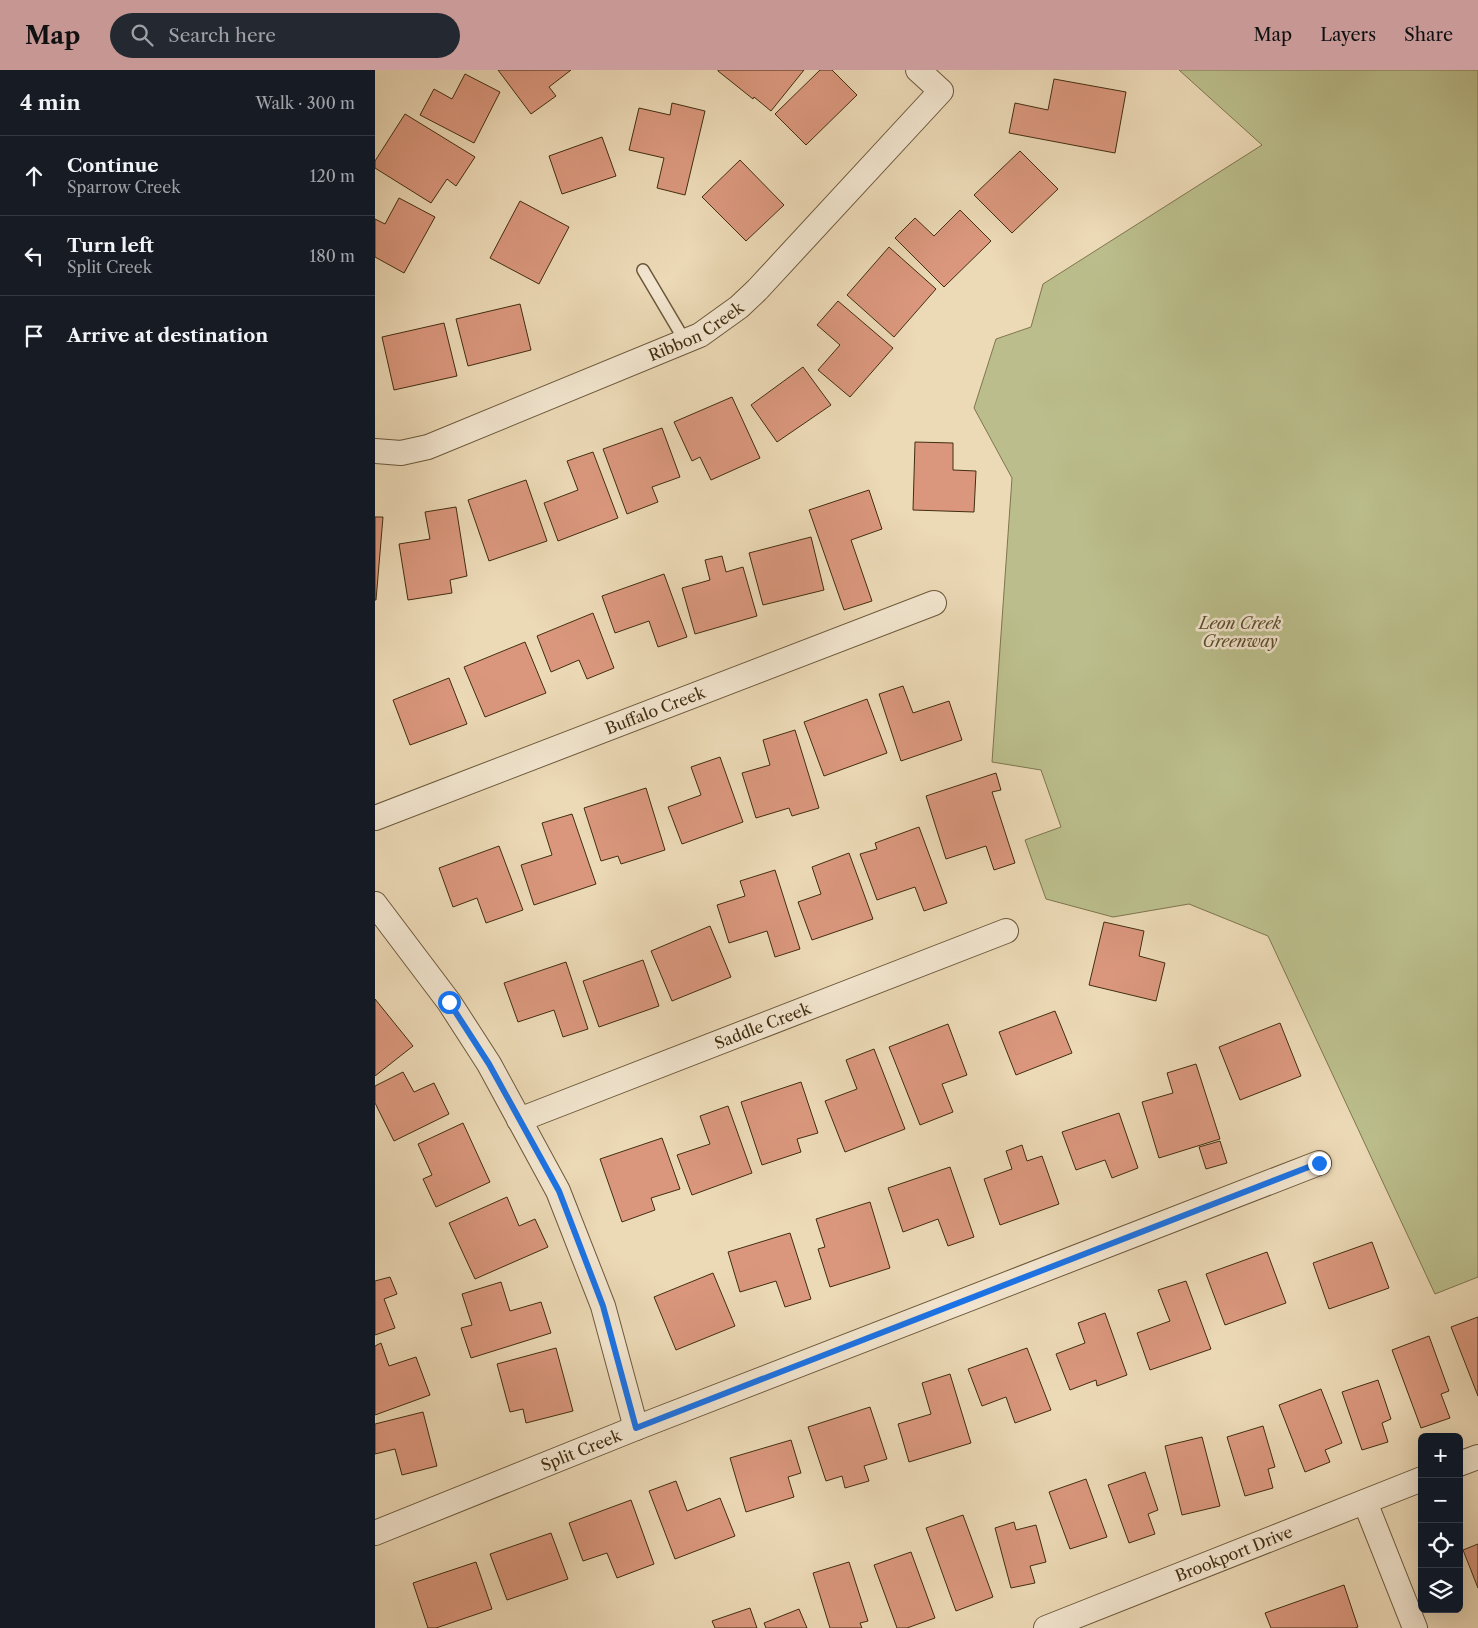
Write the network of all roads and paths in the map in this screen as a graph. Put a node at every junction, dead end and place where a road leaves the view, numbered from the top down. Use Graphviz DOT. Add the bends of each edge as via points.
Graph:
graph roads {
  1 [pos="918,70"];
  2 [pos="643,270"];
  3 [pos="685,341"];
  4 [pos="375,451"];
  5 [pos="934,603"];
  6 [pos="375,818"];
  7 [pos="375,904"];
  8 [pos="1006,931"];
  9 [pos="519,1120"];
  10 [pos="1319,1163"];
  11 [pos="636,1428"];
  12 [pos="1478,1456"];
  13 [pos="1463,1462"];
  14 [pos="1418,1481"];
  15 [pos="1365,1502"];
  16 [pos="375,1532"];
  17 [pos="1046,1628"];
  18 [pos="1415,1628"];
  1 -- 3 [label="street, Ribbon Creek" via="941,91 739,307 700,335"];
  2 -- 3 [label="lane"];
  3 -- 4 [label="street, Ribbon Creek" via="427,447 401,452"];
  5 -- 6 [label="street, Buffalo Creek"];
  7 -- 9 [label="street" via="449,1002 489,1064"];
  8 -- 9 [label="street, Saddle Creek"];
  9 -- 11 [label="street" via="559,1191 603,1306"];
  10 -- 11 [label="street, Split Creek"];
  11 -- 16 [label="street, Split Creek"];
  12 -- 13 [label="street"];
  14 -- 15 [label="street, Brookport Drive"];
  15 -- 17 [label="street, Brookport Drive"];
  15 -- 18 [label="street"];
}
